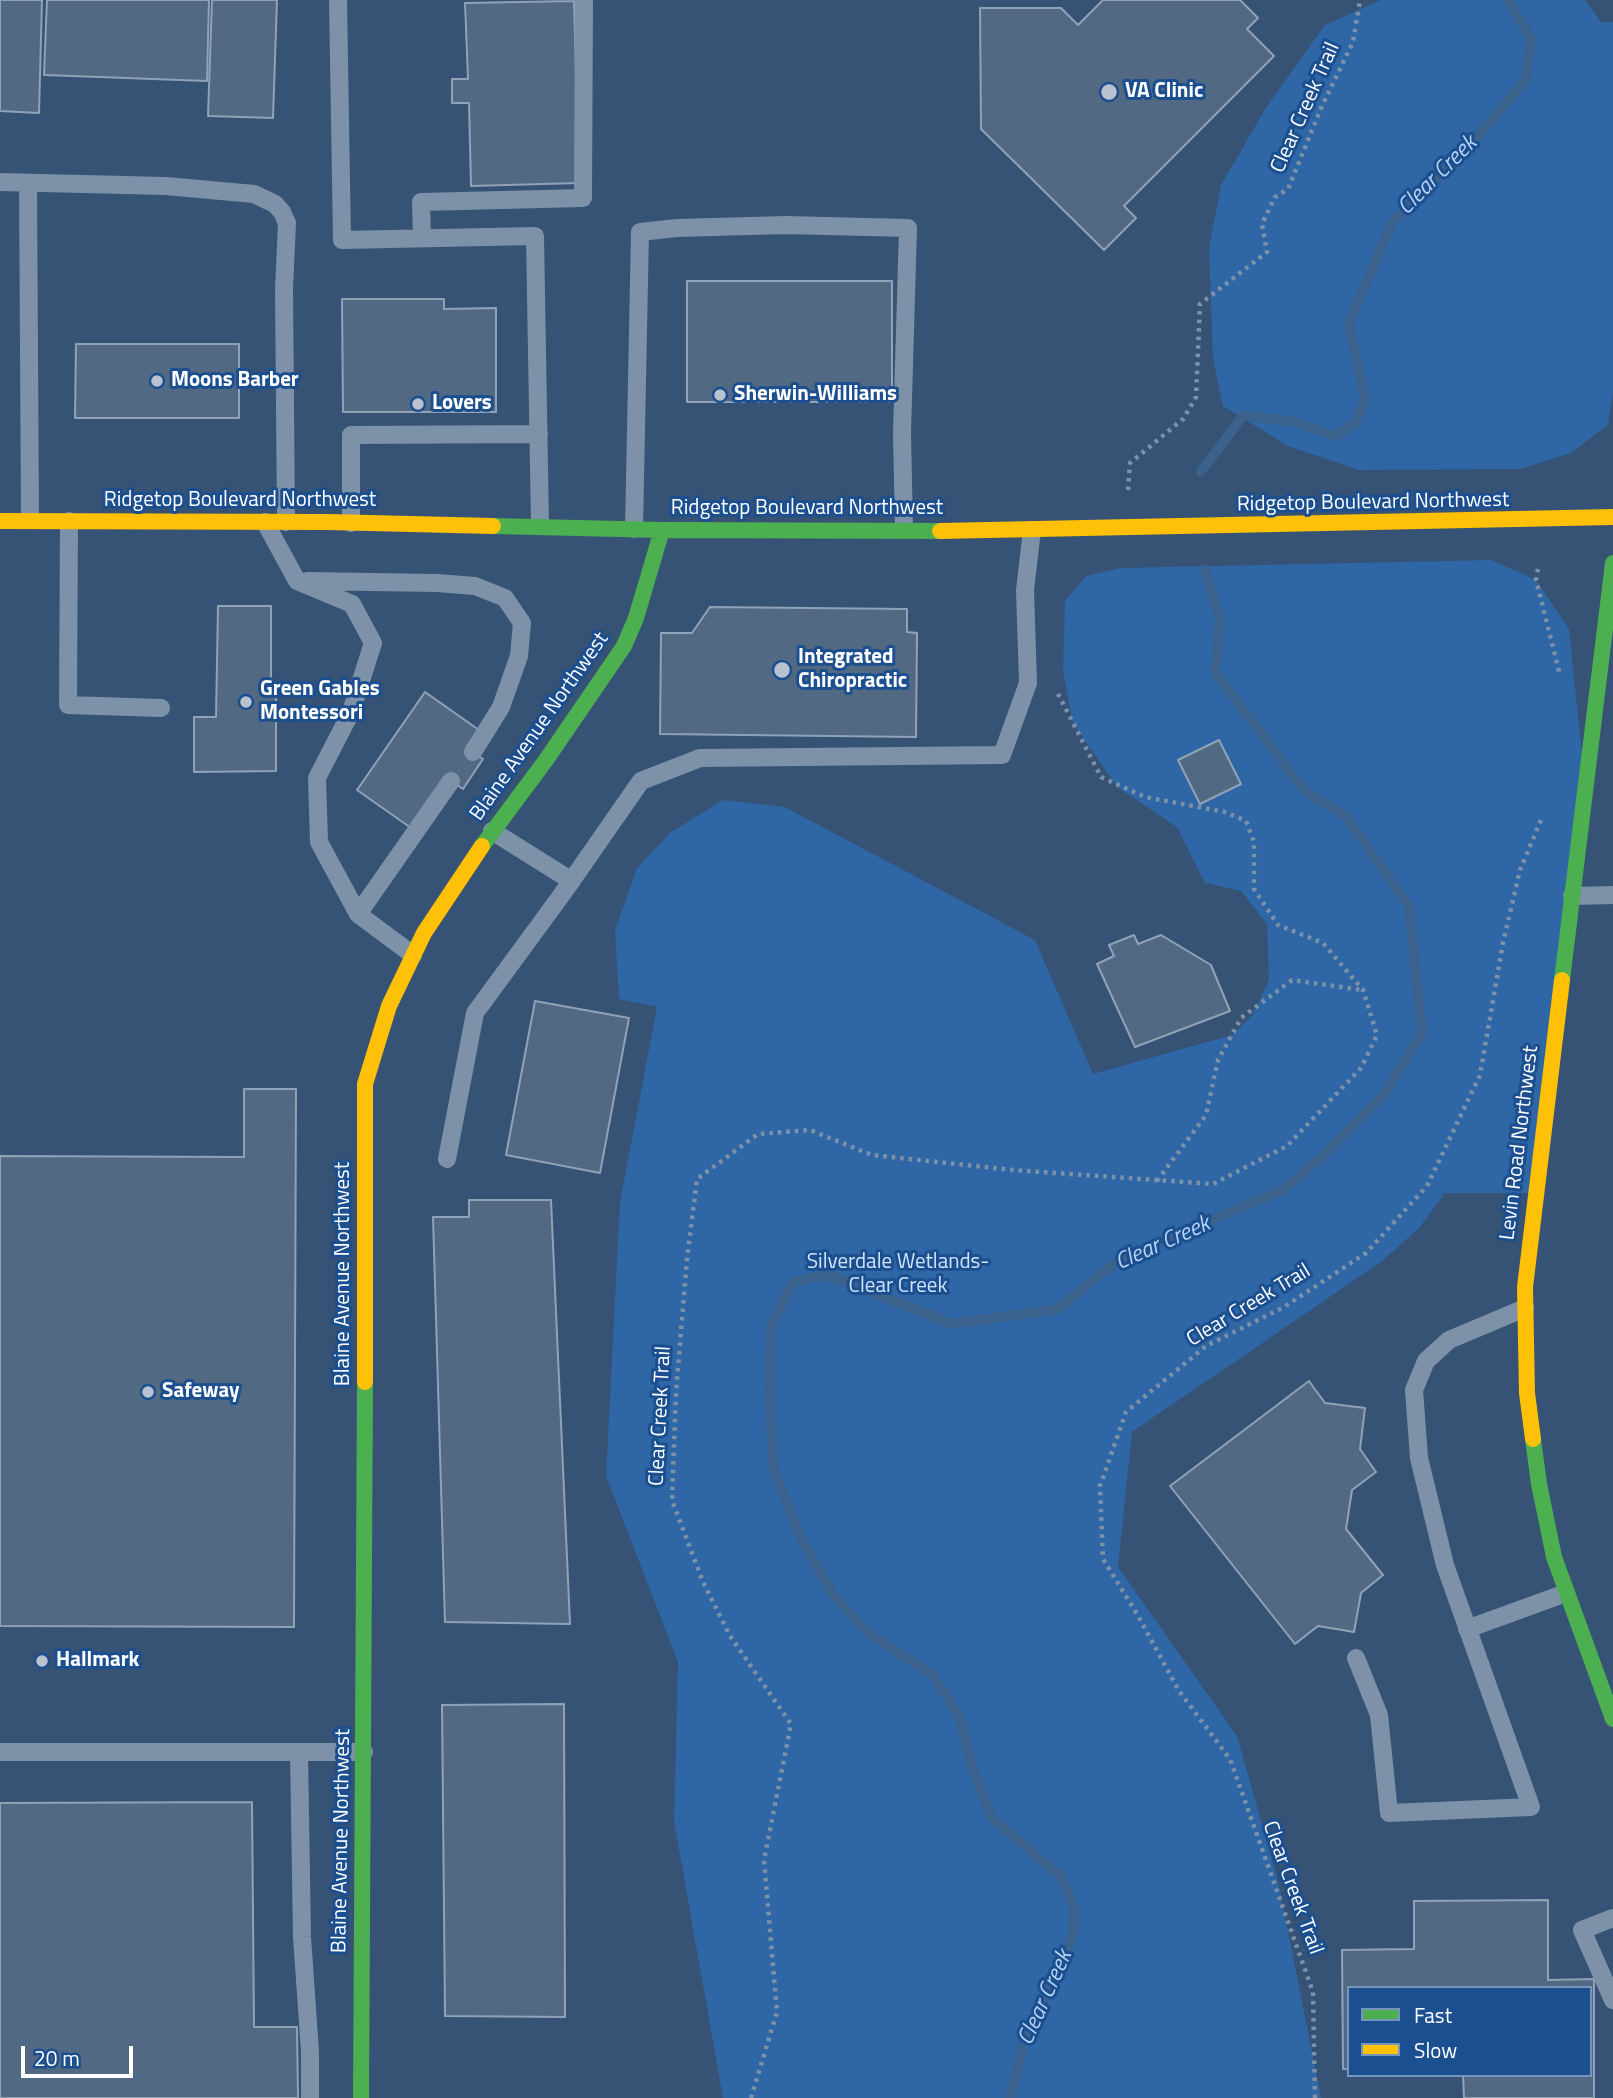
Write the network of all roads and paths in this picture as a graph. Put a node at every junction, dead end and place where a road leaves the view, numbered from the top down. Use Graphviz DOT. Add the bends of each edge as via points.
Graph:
graph roads {
  1 [pos="338,0"];
  2 [pos="584,0"];
  3 [pos="1360,0"];
  4 [pos="0,182"];
  5 [pos="28,184"];
  6 [pos="422,238"];
  7 [pos="539,434"];
  8 [pos="1127,494"];
  9 [pos="1613,517"];
  10 [pos="0,520"];
  11 [pos="30,520"];
  12 [pos="69,521"];
  13 [pos="265,522"];
  14 [pos="286,522"];
  15 [pos="351,523"];
  16 [pos="540,526"];
  17 [pos="634,529"];
  18 [pos="662,530"];
  19 [pos="904,530"];
  20 [pos="1032,530"];
  21 [pos="1613,563"];
  22 [pos="1538,569"];
  23 [pos="298,581"];
  24 [pos="1561,679"];
  25 [pos="1052,682"];
  26 [pos="161,708"];
  27 [pos="473,752"];
  28 [pos="451,781"];
  29 [pos="1544,814"];
  30 [pos="492,831"];
  31 [pos="572,881"];
  32 [pos="1613,895"];
  33 [pos="1572,896"];
  34 [pos="358,914"];
  35 [pos="413,955"];
  36 [pos="1363,990"];
  37 [pos="447,1159"];
  38 [pos="1157,1181"];
  39 [pos="1525,1308"];
  40 [pos="1566,1593"];
  41 [pos="1467,1629"];
  42 [pos="1356,1658"];
  43 [pos="1613,1719"];
  44 [pos="0,1752"];
  45 [pos="299,1752"];
  46 [pos="364,1752"];
  47 [pos="1613,1918"];
  48 [pos="1613,2000"];
  49 [pos="310,2098"];
  50 [pos="361,2098"];
  51 [pos="751,2098"];
  52 [pos="1315,2098"];
  1 -- 6 [label="lane" via="342,240"];
  2 -- 6 [label="lane" via="583,198 421,202"];
  3 -- 8 [label="path, Clear Creek Trail" via="1353,41 1288,189 1275,197 1262,224 1266,253 1200,304 1196,397 1182,419 1130,463"];
  4 -- 5 [label="lane"];
  5 -- 11 [label="lane"];
  5 -- 14 [label="lane" via="166,186 254,194 282,212 287,223"];
  6 -- 7 [label="lane" via="535,236"];
  7 -- 15 [label="lane" via="351,435"];
  7 -- 16 [label="lane"];
  9 -- 20 [label="street, Ridgetop Boulevard Northwest"];
  10 -- 11 [label="street, Ridgetop Boulevard Northwest"];
  11 -- 12 [label="street, Ridgetop Boulevard Northwest"];
  12 -- 13 [label="street, Ridgetop Boulevard Northwest"];
  12 -- 26 [label="lane" via="68,705"];
  13 -- 14 [label="street, Ridgetop Boulevard Northwest"];
  13 -- 23 [label="lane"];
  14 -- 15 [label="street, Ridgetop Boulevard Northwest"];
  15 -- 16 [label="street, Ridgetop Boulevard Northwest"];
  16 -- 17 [label="street, Ridgetop Boulevard Northwest"];
  17 -- 18 [label="street, Ridgetop Boulevard Northwest"];
  17 -- 19 [label="lane" via="640,232 786,225 908,228"];
  18 -- 19 [label="street, Ridgetop Boulevard Northwest"];
  18 -- 30 [label="street, Blaine Avenue Northwest" via="624,646"];
  19 -- 20 [label="street, Ridgetop Boulevard Northwest"];
  20 -- 31 [label="lane" via="1025,590 1027,683 1002,755 700,758 641,781"];
  21 -- 33 [label="street, Levin Road Northwest"];
  22 -- 24 [label="path" via="1536,580"];
  23 -- 27 [label="lane" via="475,586 505,598 522,623 519,656 501,707"];
  23 -- 34 [label="lane" via="352,604 373,643 351,712 317,778 319,842"];
  25 -- 36 [label="path, Clear Creek Trail" via="1101,777 1144,797 1225,812 1246,821 1254,842 1254,890 1278,925 1322,943"];
  28 -- 34 [label="lane"];
  29 -- 52 [label="path, Clear Creek Trail" via="1520,870 1480,1075 1427,1186 1366,1252 1284,1307 1206,1346 1126,1412 1100,1486 1103,1559 1179,1691 1230,1759 1312,1992"];
  30 -- 31 [label="lane"];
  30 -- 35 [label="street, Blaine Avenue Northwest"];
  31 -- 37 [label="lane" via="475,1013"];
  32 -- 33 [label="lane"];
  33 -- 39 [label="street, Levin Road Northwest"];
  34 -- 35 [label="lane"];
  35 -- 46 [label="street, Blaine Avenue Northwest" via="388,1006 365,1084"];
  36 -- 38 [label="path" via="1292,980 1241,1017 1218,1060 1206,1115"];
  36 -- 38 [label="path, Clear Creek Trail" via="1377,1035 1361,1068 1287,1146 1213,1184"];
  38 -- 51 [label="path, Clear Creek Trail" via="872,1155 810,1130 758,1134 697,1179 676,1392 672,1500 703,1582 730,1636 791,1724 764,1860 777,2012"];
  39 -- 40 [label="street, Levin Road Northwest" via="1534,1449"];
  39 -- 41 [label="lane" via="1449,1340 1426,1361 1414,1390 1419,1458 1445,1566"];
  40 -- 41 [label="lane"];
  40 -- 43 [label="street, Levin Road Northwest"];
  41 -- 42 [label="lane" via="1531,1807 1389,1814 1379,1715"];
  44 -- 45 [label="lane"];
  45 -- 46 [label="lane"];
  45 -- 49 [label="lane"];
  46 -- 50 [label="street, Blaine Avenue Northwest"];
  47 -- 48 [label="lane" via="1583,1930"];
}
